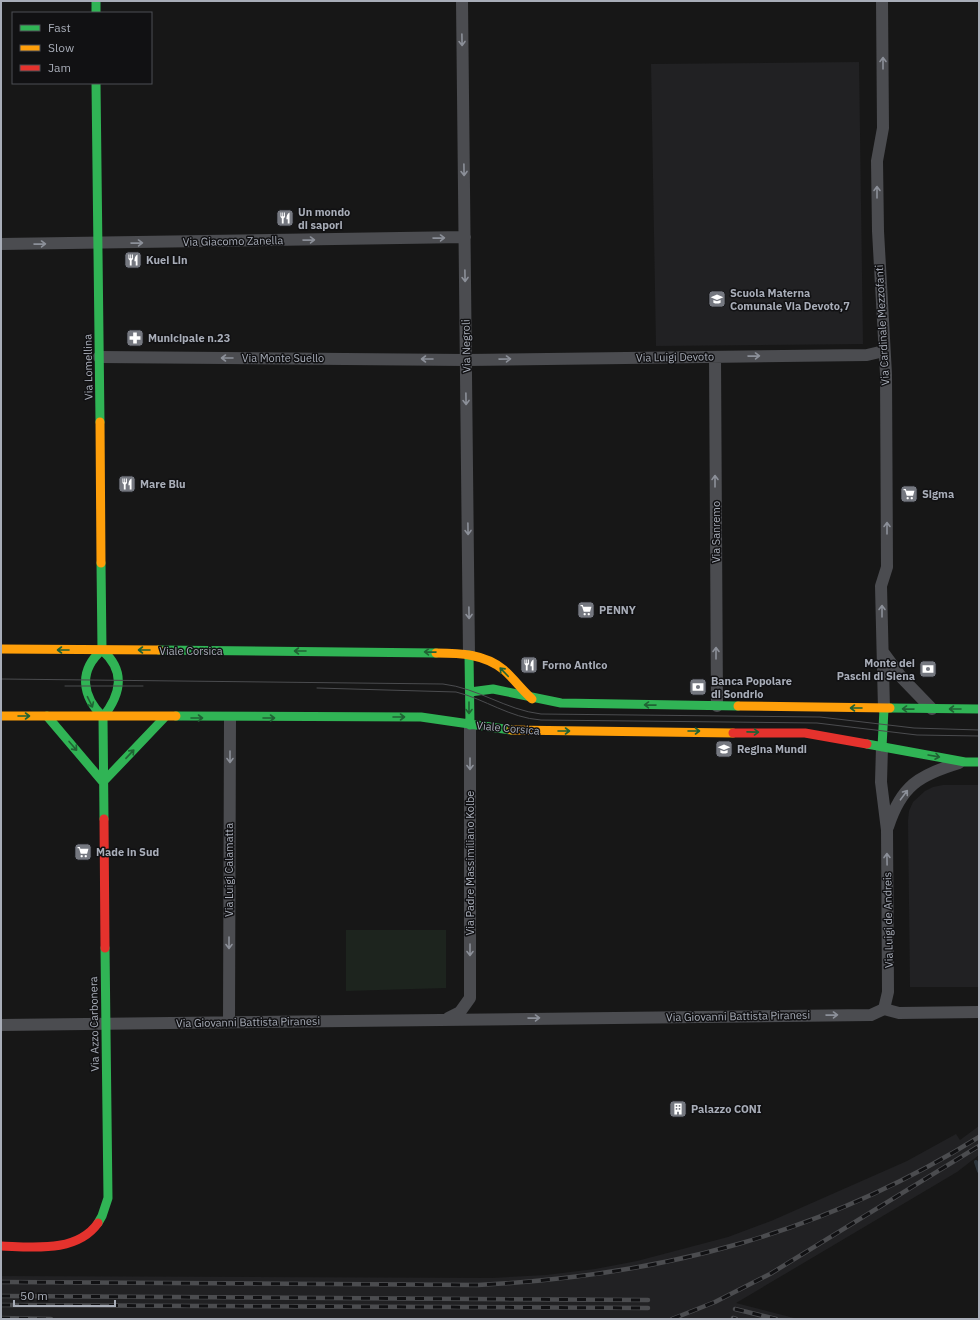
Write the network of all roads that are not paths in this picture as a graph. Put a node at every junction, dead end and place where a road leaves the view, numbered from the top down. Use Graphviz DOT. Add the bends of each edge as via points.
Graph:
graph roads {
  1 [pos="96,1"];
  2 [pos="462,1"];
  3 [pos="882,1"];
  4 [pos="96,12"];
  5 [pos="96,84"];
  6 [pos="464,237"];
  7 [pos="1,244"];
  8 [pos="98,244"];
  9 [pos="884,351"];
  10 [pos="99,357"];
  11 [pos="714,357"];
  12 [pos="466,360"];
  13 [pos="1,649"];
  14 [pos="102,650"];
  15 [pos="882,650"];
  16 [pos="469,655"];
  17 [pos="470,692"];
  18 [pos="532,699"];
  19 [pos="717,706"];
  20 [pos="884,709"];
  21 [pos="932,709"];
  22 [pos="979,709"];
  23 [pos="1,716"];
  24 [pos="48,716"];
  25 [pos="103,717"];
  26 [pos="164,718"];
  27 [pos="230,718"];
  28 [pos="470,725"];
  29 [pos="882,747"];
  30 [pos="965,762"];
  31 [pos="979,762"];
  32 [pos="103,782"];
  33 [pos="887,830"];
  34 [pos="470,998"];
  35 [pos="884,1009"];
  36 [pos="979,1012"];
  37 [pos="495,1018"];
  38 [pos="443,1019"];
  39 [pos="229,1022"];
  40 [pos="106,1023"];
  41 [pos="1,1025"];
  42 [pos="1,1246"];
  1 -- 4 [label="main road"];
  2 -- 6 [label="street, Via Negroli, one-way"];
  9 -- 3 [label="street, Via Cardinale Mezzofanti, one-way" via="877,161 883,128"];
  5 -- 8 [label="main road, Via Lomellina"];
  8 -- 6 [label="street, Via Giacomo Zanella, one-way"];
  6 -- 12 [label="street, Via Negroli, one-way"];
  7 -- 8 [label="street, Via Giacomo Zanella, one-way"];
  8 -- 10 [label="main road, Via Lomellina"];
  11 -- 9 [label="street, Via Luigi Devoto, one-way" via="867,355"];
  15 -- 9 [label="street, Via Cardinale Mezzofanti, one-way" via="882,586 887,567"];
  12 -- 10 [label="street, Via Monte Suello, one-way"];
  10 -- 14 [label="main road, Via Lomellina"];
  12 -- 11 [label="street, Via Luigi Devoto, one-way"];
  19 -- 11 [label="street, Via Sanremo, one-way"];
  12 -- 16 [label="street, Via Negroli, one-way"];
  14 -- 13 [label="main road, Viale Corsica, one-way"];
  16 -- 14 [label="main road, Viale Corsica, one-way" via="434,652"];
  14 -- 25 [label="main road" via="115,666 118,683 115,700"];
  14 -- 25 [label="main road, one-way" via="94,656 89,665 85,683 90,702"];
  15 -- 20 [label="street, Via Cardinale Mezzofanti"];
  15 -- 21 [label="street" via="902,678"];
  16 -- 17 [label="main road, Via Negroli"];
  18 -- 16 [label="main road, Viale Corsica, one-way" via="496,664"];
  17 -- 18 [label="main road" via="480,688 497,688"];
  17 -- 28 [label="main road, Via Padre Massimiliano Kolbe, one-way"];
  19 -- 18 [label="main road, one-way" via="562,703"];
  20 -- 19 [label="main road, one-way"];
  21 -- 20 [label="main road, one-way"];
  20 -- 29 [label="main road"];
  22 -- 21 [label="main road, one-way"];
  23 -- 24 [label="main road, Viale Corsica, one-way"];
  24 -- 25 [label="main road, Viale Corsica"];
  24 -- 32 [label="main road, one-way"];
  25 -- 26 [label="main road, Viale Corsica"];
  25 -- 32 [label="main road, Via Azzo Carbonera"];
  26 -- 27 [label="main road, Viale Corsica, one-way"];
  32 -- 26 [label="main road, one-way"];
  27 -- 28 [label="main road, Viale Corsica, one-way" via="421,717 449,719"];
  27 -- 39 [label="street, Via Luigi Calamatta, one-way"];
  28 -- 29 [label="main road, Viale Corsica, one-way" via="515,731 805,733"];
  28 -- 34 [label="street, Via Padre Massimiliano Kolbe, one-way"];
  29 -- 30 [label="main road, Viale Corsica, one-way"];
  29 -- 33 [label="street" via="881,782"];
  30 -- 31 [label="main road"];
  33 -- 30 [label="street, one-way" via="894,809 915,782 929,773"];
  32 -- 40 [label="main road, Via Azzo Carbonera"];
  35 -- 33 [label="street, Via Luigi de Andreis, one-way" via="888,992"];
  34 -- 37 [label="street, Via Giovanni Battista Piranesi" via="478,1012"];
  34 -- 38 [label="street" via="460,1012"];
  35 -- 36 [label="street" via="905,1014"];
  37 -- 35 [label="street, Via Giovanni Battista Piranesi, one-way" via="871,1015"];
  37 -- 38 [label="street, Via Giovanni Battista Piranesi"];
  38 -- 39 [label="street, Via Giovanni Battista Piranesi"];
  39 -- 40 [label="street, Via Giovanni Battista Piranesi"];
  40 -- 41 [label="street, Via Giovanni Battista Piranesi"];
  40 -- 42 [label="main road, Via Azzo Carbonera" via="106,1210 93,1229 73,1243"];
}
